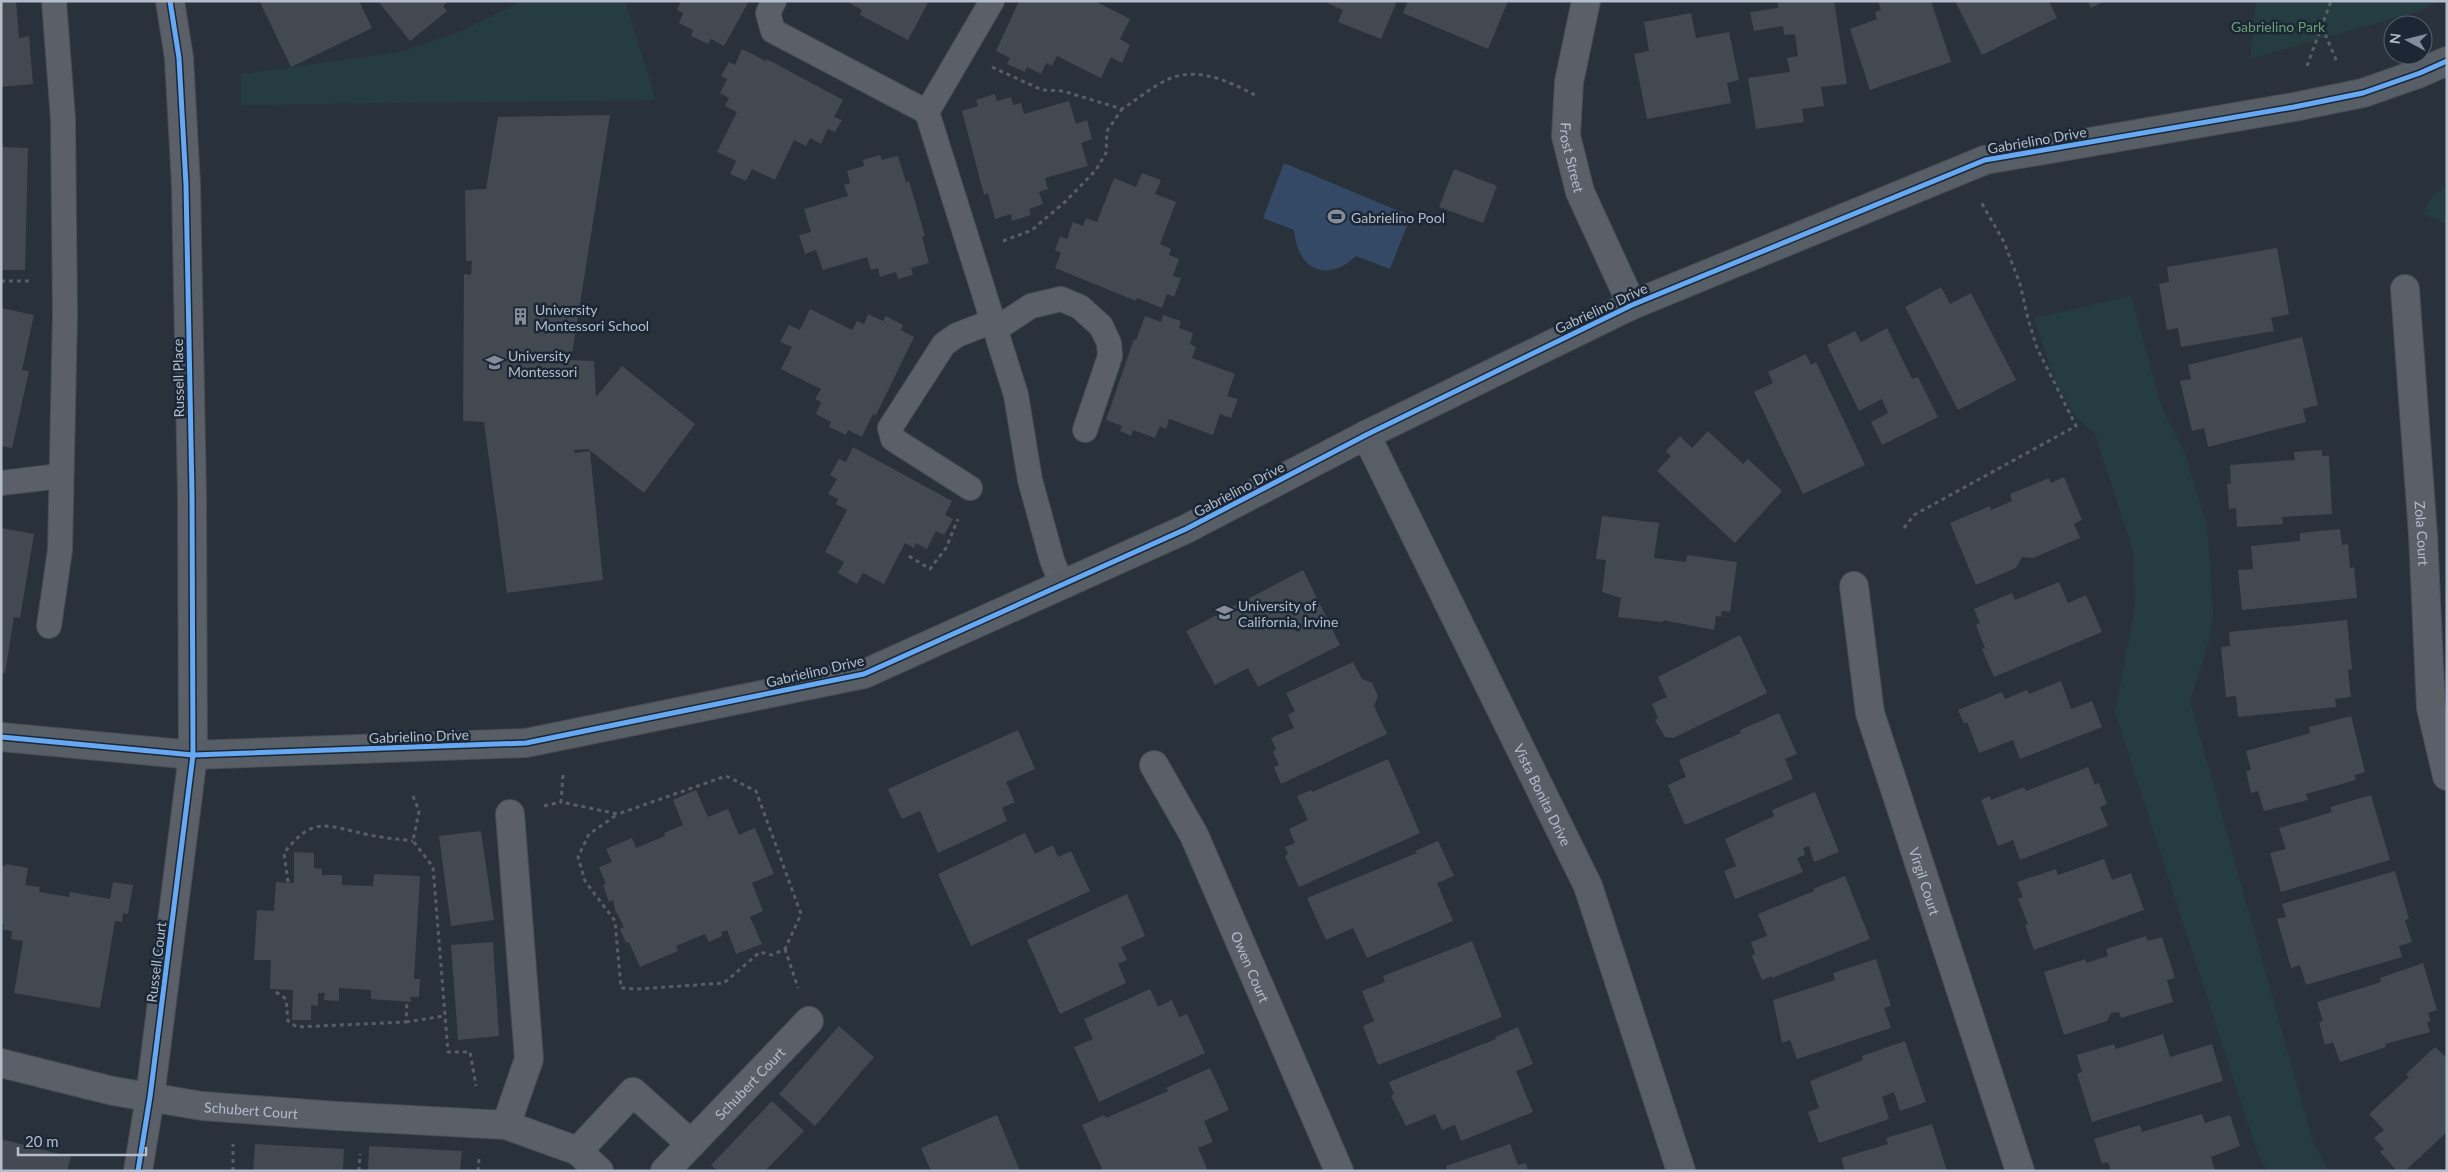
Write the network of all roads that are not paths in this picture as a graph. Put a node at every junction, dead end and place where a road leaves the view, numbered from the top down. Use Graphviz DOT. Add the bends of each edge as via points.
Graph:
graph roads {
  1 [pos="54,1"];
  2 [pos="170,1"];
  3 [pos="774,1"];
  4 [pos="992,1"];
  5 [pos="1586,1"];
  6 [pos="2447,61"];
  7 [pos="926,112"];
  8 [pos="2405,289"];
  9 [pos="1632,304"];
  10 [pos="995,325"];
  11 [pos="1085,430"];
  12 [pos="1366,435"];
  13 [pos="60,476"];
  14 [pos="1,483"];
  15 [pos="970,488"];
  16 [pos="1062,586"];
  17 [pos="1854,586"];
  18 [pos="49,626"];
  19 [pos="1,737"];
  20 [pos="193,755"];
  21 [pos="1154,765"];
  22 [pos="2447,776"];
  23 [pos="510,814"];
  24 [pos="809,1021"];
  25 [pos="1,1063"];
  26 [pos="150,1097"];
  27 [pos="494,1124"];
  28 [pos="691,1144"];
  29 [pos="578,1151"];
  30 [pos="138,1171"];
  31 [pos="599,1171"];
  32 [pos="665,1171"];
  33 [pos="1339,1171"];
  34 [pos="1681,1171"];
  35 [pos="2020,1171"];
  1 -- 13 [label="lane" via="63,119 66,314"];
  2 -- 20 [label="street, Russell Place" via="179,58 186,185"];
  3 -- 7 [label="lane" via="768,13 773,31"];
  4 -- 7 [label="lane"];
  5 -- 9 [label="street, Frost Street" via="1569,82 1566,136 1580,192"];
  6 -- 9 [label="street, Gabrielino Drive" via="2363,93 1985,160"];
  7 -- 10 [label="lane"];
  8 -- 22 [label="street, Zola Court" via="2423,535 2431,708"];
  9 -- 12 [label="street, Gabrielino Drive"];
  10 -- 11 [label="lane" via="1032,306 1061,299 1080,307 1101,326 1109,343 1110,356"];
  10 -- 15 [label="lane" via="957,335 944,344 890,428 894,439"];
  10 -- 16 [label="lane" via="1016,396 1034,496"];
  12 -- 16 [label="street, Gabrielino Drive" via="1186,529"];
  12 -- 34 [label="street, Vista Bonita Drive" via="1588,886"];
  13 -- 14 [label="lane"];
  13 -- 18 [label="lane" via="60,550"];
  16 -- 20 [label="street, Gabrielino Drive" via="864,674 526,743"];
  17 -- 35 [label="street, Virgil Court" via="1870,713"];
  19 -- 20 [label="street, Gabrielino Drive"];
  20 -- 26 [label="street, Russell Court"];
  21 -- 33 [label="street, Owen Court" via="1194,836"];
  23 -- 27 [label="street" via="529,1059"];
  24 -- 28 [label="street, Schubert Court"];
  25 -- 26 [label="street, Schubert Court"];
  26 -- 27 [label="street, Schubert Court" via="194,1105"];
  26 -- 30 [label="street, Russell Court"];
  27 -- 29 [label="street, Schubert Court"];
  28 -- 29 [label="street" via="633,1092"];
  28 -- 32 [label="street, Schubert Court"];
  29 -- 31 [label="street, Schubert Court"];
}
